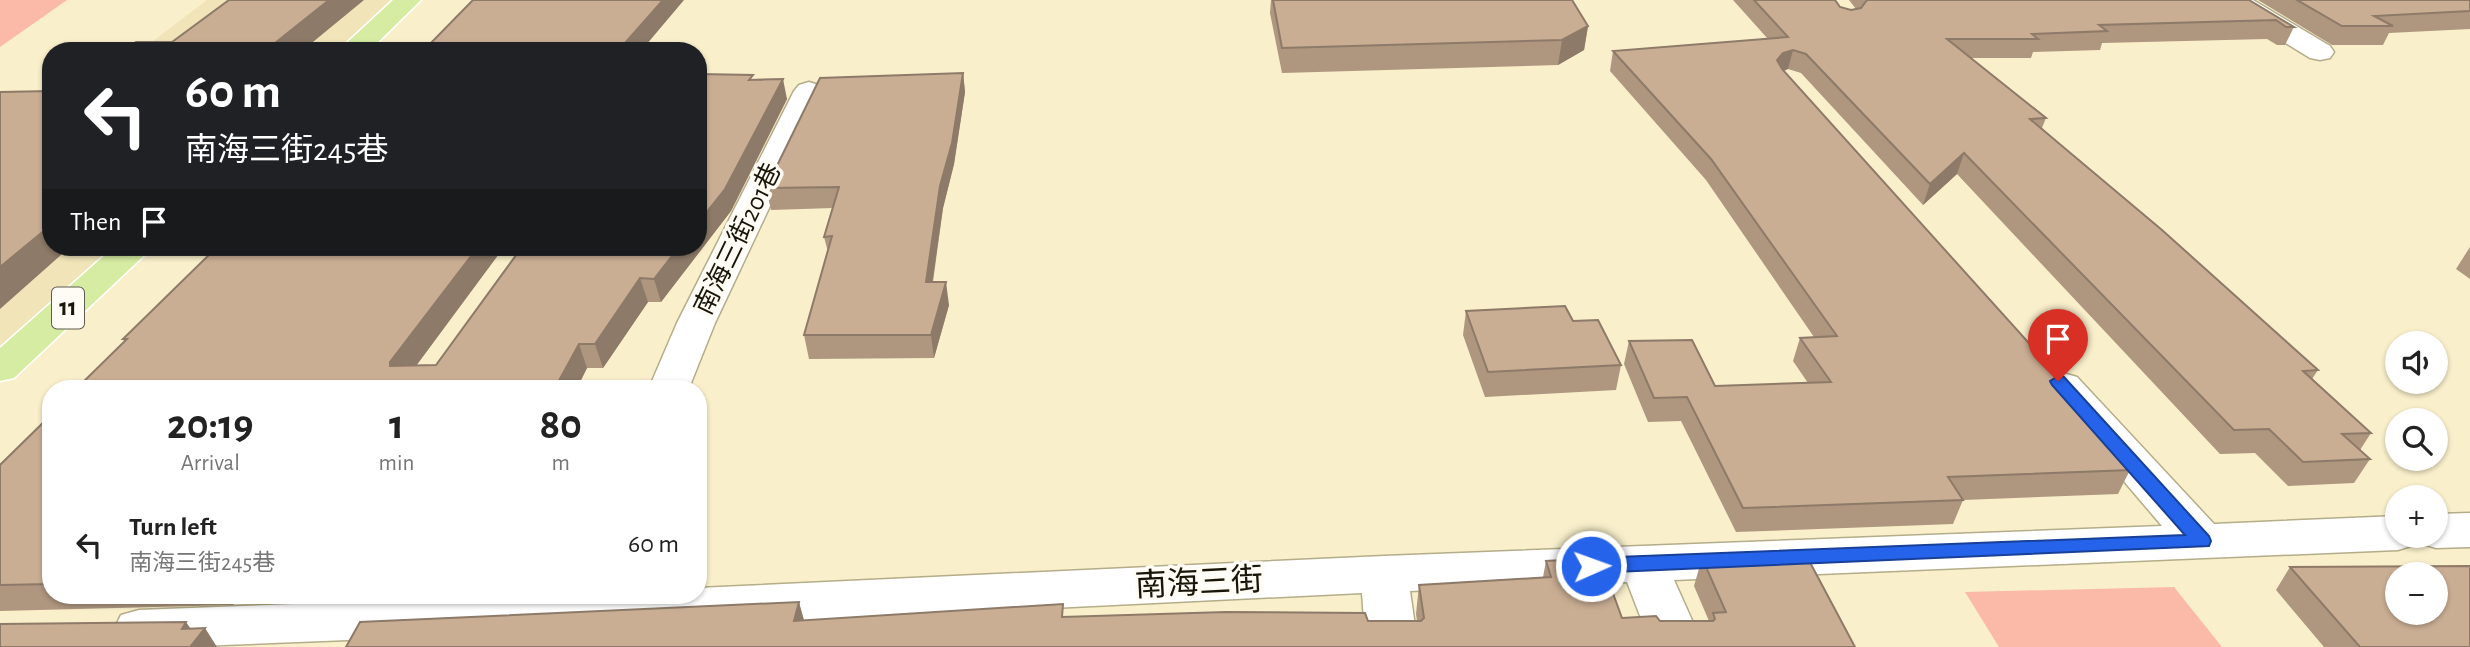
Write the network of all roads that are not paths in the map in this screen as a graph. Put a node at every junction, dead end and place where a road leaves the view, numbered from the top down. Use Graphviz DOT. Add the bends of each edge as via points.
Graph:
graph roads {
  1 [pos="408,0"];
  2 [pos="2235,0"];
  3 [pos="362,42"];
  4 [pos="2320,52"];
  5 [pos="809,91"];
  6 [pos="125,256"];
  7 [pos="2037,357"];
  8 [pos="0,369"];
  9 [pos="672,380"];
  10 [pos="2470,530"];
  11 [pos="2448,531"];
  12 [pos="2385,534"];
  13 [pos="2202,541"];
  14 [pos="1643,564"];
  15 [pos="1384,574"];
  16 [pos="707,599"];
  17 [pos="580,604"];
  18 [pos="265,611"];
  19 [pos="93,630"];
  20 [pos="1392,647"];
  21 [pos="1678,647"];
  1 -- 3 [label="main road"];
  2 -- 4 [label="street"];
  5 -- 9 [label="street, 南海三街201巷"];
  6 -- 8 [label="main road, 11"];
  7 -- 13 [label="street"];
  10 -- 11 [label="street"];
  12 -- 13 [label="street, 南海三街"];
  13 -- 14 [label="street, 南海三街"];
  14 -- 15 [label="street, 南海三街"];
  14 -- 21 [label="street"];
  15 -- 16 [label="street, 南海三街"];
  15 -- 20 [label="street"];
  17 -- 18 [label="street, 南海三街"];
  18 -- 19 [label="street, 南海三街"];
}
